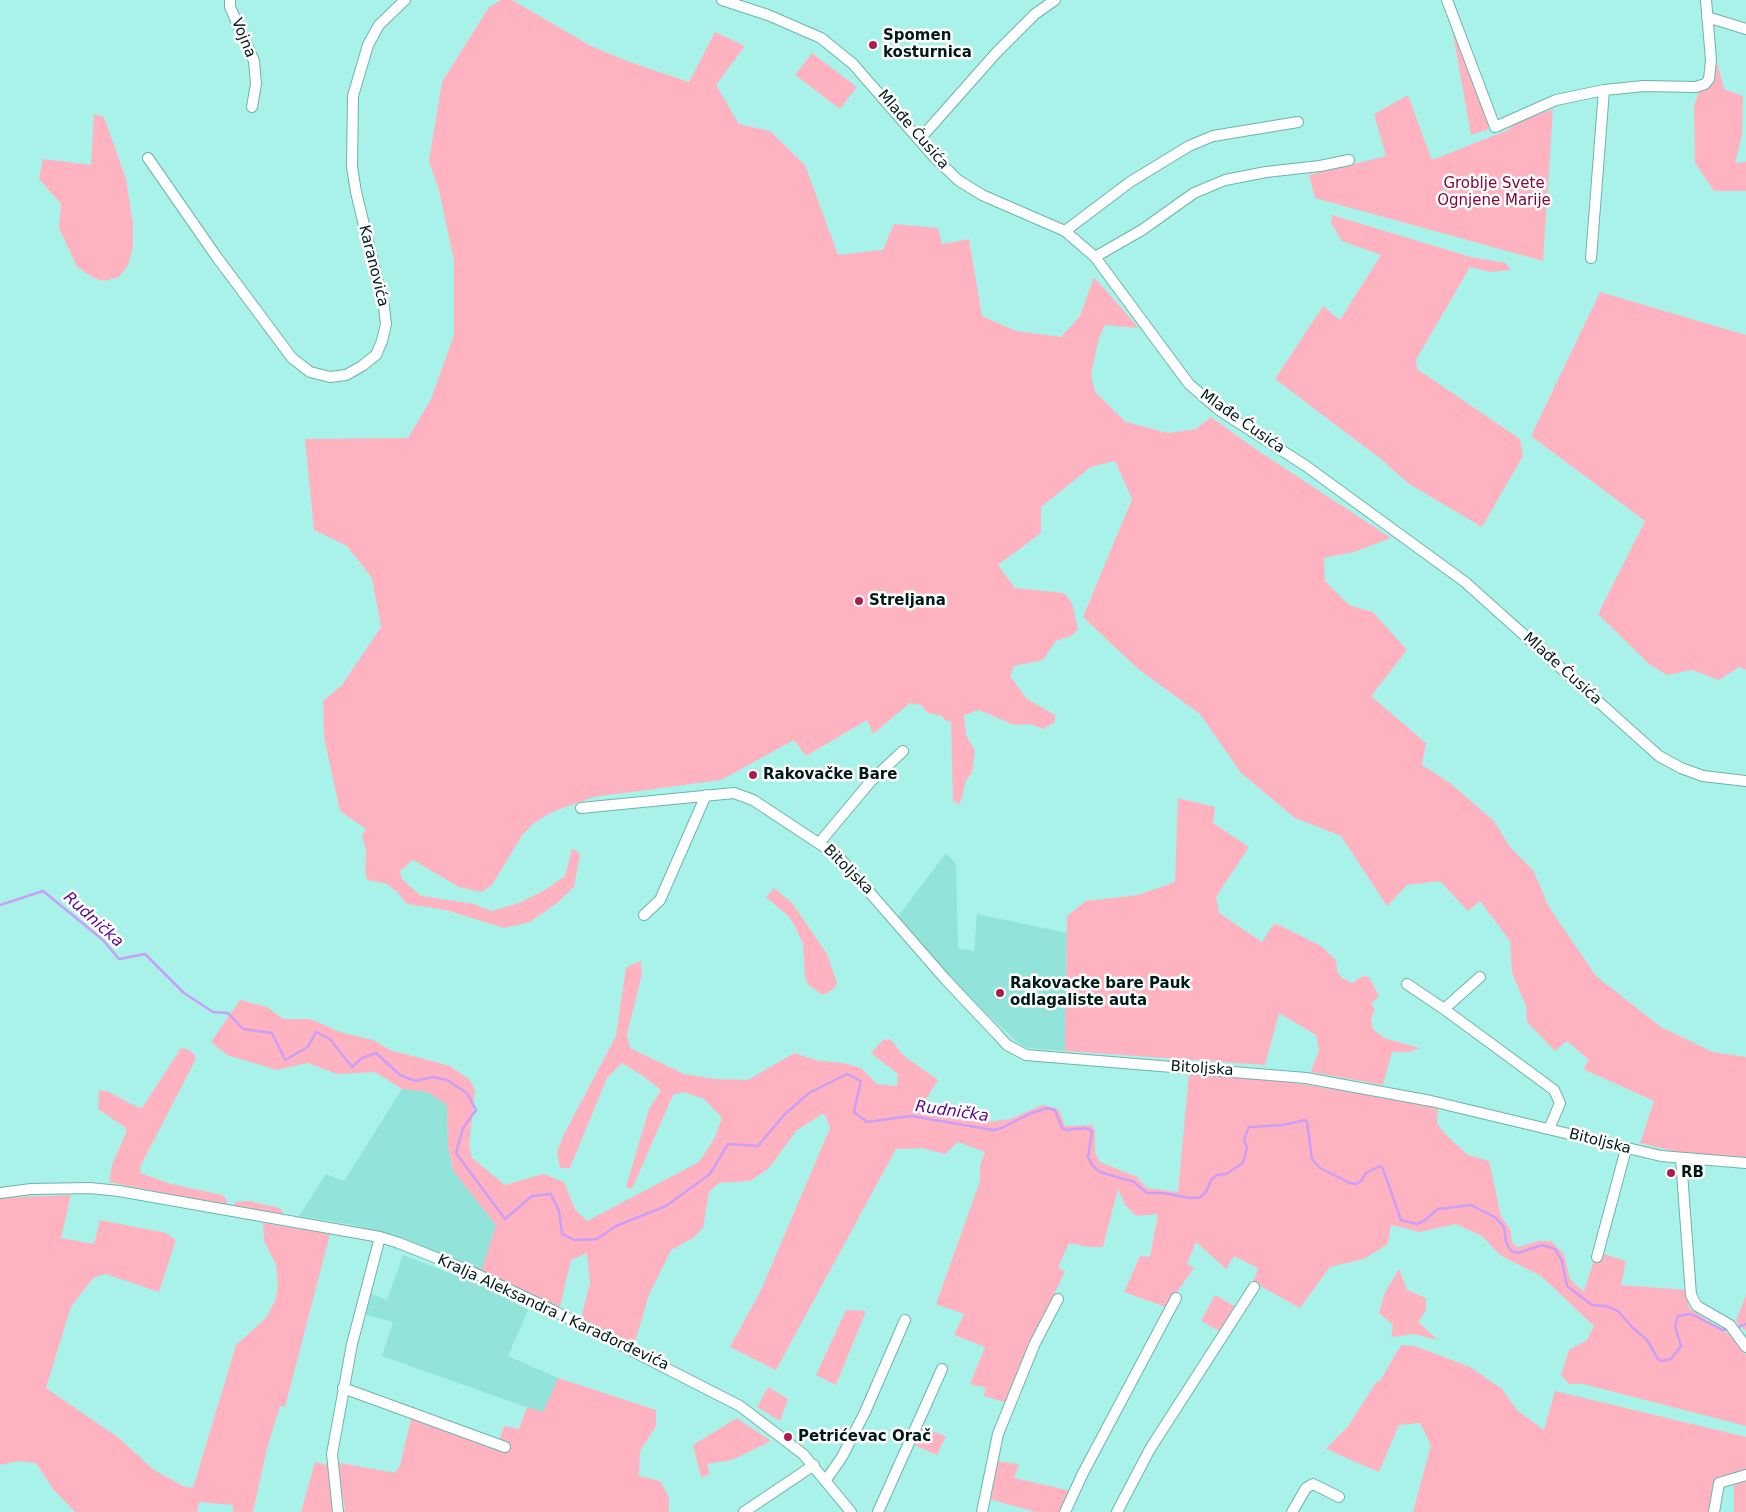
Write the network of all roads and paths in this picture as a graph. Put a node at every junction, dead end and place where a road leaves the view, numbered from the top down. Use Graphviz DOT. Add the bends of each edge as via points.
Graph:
graph roads {
  1 [pos="230,0"];
  2 [pos="405,0"];
  3 [pos="722,0"];
  4 [pos="1055,0"];
  5 [pos="1447,0"];
  6 [pos="1706,0"];
  7 [pos="1707,17"];
  8 [pos="1746,30"];
  9 [pos="1604,90"];
  10 [pos="252,106"];
  11 [pos="1298,122"];
  12 [pos="919,140"];
  13 [pos="148,158"];
  14 [pos="1349,160"];
  15 [pos="1065,231"];
  16 [pos="1095,256"];
  17 [pos="1590,258"];
  18 [pos="903,751"];
  19 [pos="1746,781"];
  20 [pos="706,795"];
  21 [pos="581,808"];
  22 [pos="820,842"];
  23 [pos="644,915"];
  24 [pos="1480,977"];
  25 [pos="1407,984"];
  26 [pos="1444,1010"];
  27 [pos="1549,1129"];
  28 [pos="1626,1149"];
  29 [pos="1682,1159"];
  30 [pos="1746,1163"];
  31 [pos="0,1193"];
  32 [pos="380,1237"];
  33 [pos="1597,1257"];
  34 [pos="1254,1287"];
  35 [pos="1176,1298"];
  36 [pos="1058,1299"];
  37 [pos="905,1320"];
  38 [pos="1746,1347"];
  39 [pos="942,1369"];
  40 [pos="344,1388"];
  41 [pos="505,1447"];
  42 [pos="814,1465"];
  43 [pos="1746,1475"];
  44 [pos="826,1480"];
  45 [pos="1339,1497"];
  46 [pos="338,1512"];
  47 [pos="744,1512"];
  48 [pos="851,1512"];
  49 [pos="878,1512"];
  50 [pos="982,1512"];
  51 [pos="1065,1512"];
  52 [pos="1117,1512"];
  53 [pos="1292,1512"];
  54 [pos="1714,1512"];
  1 -- 10 [label="street, Vojna" via="254,61 256,84"];
  2 -- 13 [label="street, Karanovića" via="379,25 368,44 353,96 353,176 386,324 376,355 362,366 346,375 330,377 310,372 292,358"];
  3 -- 12 [label="street, Mlađe Ćusića" via="821,38 854,64"];
  4 -- 12 [label="street" via="1035,14 997,52"];
  5 -- 9 [label="street" via="1495,127 1556,100"];
  6 -- 7 [label="street"];
  7 -- 8 [label="street"];
  7 -- 9 [label="street" via="1711,60 1709,79 1705,84 1696,88 1644,86"];
  9 -- 17 [label="street"];
  11 -- 15 [label="street" via="1213,136 1190,146 1130,182"];
  12 -- 15 [label="street, Mlađe Ćusića" via="958,180 982,195"];
  14 -- 16 [label="street" via="1225,180 1194,193 1142,230"];
  15 -- 16 [label="street, Mlađe Ćusića"];
  16 -- 19 [label="street, Mlađe Ćusića" via="1189,384 1220,410 1306,466 1465,582 1659,756 1703,776"];
  18 -- 22 [label="street" via="871,781"];
  20 -- 21 [label="street, Bitoljska"];
  20 -- 22 [label="street, Bitoljska" via="734,793 753,800"];
  20 -- 23 [label="street" via="660,900"];
  22 -- 27 [label="street, Bitoljska" via="838,856 946,980 1007,1045 1018,1052 1306,1078 1431,1101"];
  24 -- 26 [label="street"];
  25 -- 26 [label="street"];
  26 -- 27 [label="street" via="1554,1090 1560,1103"];
  27 -- 28 [label="street, Bitoljska"];
  28 -- 29 [label="street, Bitoljska"];
  28 -- 33 [label="street"];
  29 -- 30 [label="street, Bitoljska"];
  29 -- 38 [label="street" via="1691,1295 1697,1306 1730,1325"];
  31 -- 32 [label="street, Kralja Aleksandra I Karađorđevića" via="31,1188 119,1191"];
  32 -- 40 [label="street"];
  32 -- 42 [label="street, Kralja Aleksandra I Karađorđevića" via="472,1272 666,1366 740,1406"];
  34 -- 52 [label="street" via="1150,1450"];
  35 -- 51 [label="street"];
  36 -- 50 [label="street" via="1035,1343 998,1434"];
  37 -- 44 [label="street" via="865,1412"];
  39 -- 49 [label="street"];
  40 -- 41 [label="street"];
  40 -- 46 [label="street" via="332,1460"];
  42 -- 44 [label="street, Kralja Aleksandra I Karađorđevića"];
  42 -- 47 [label="street"];
  43 -- 54 [label="street" via="1719,1482"];
  44 -- 48 [label="street, Kralja Aleksandra I Karađorđevića"];
  45 -- 53 [label="street" via="1313,1484 1306,1488"];
}
